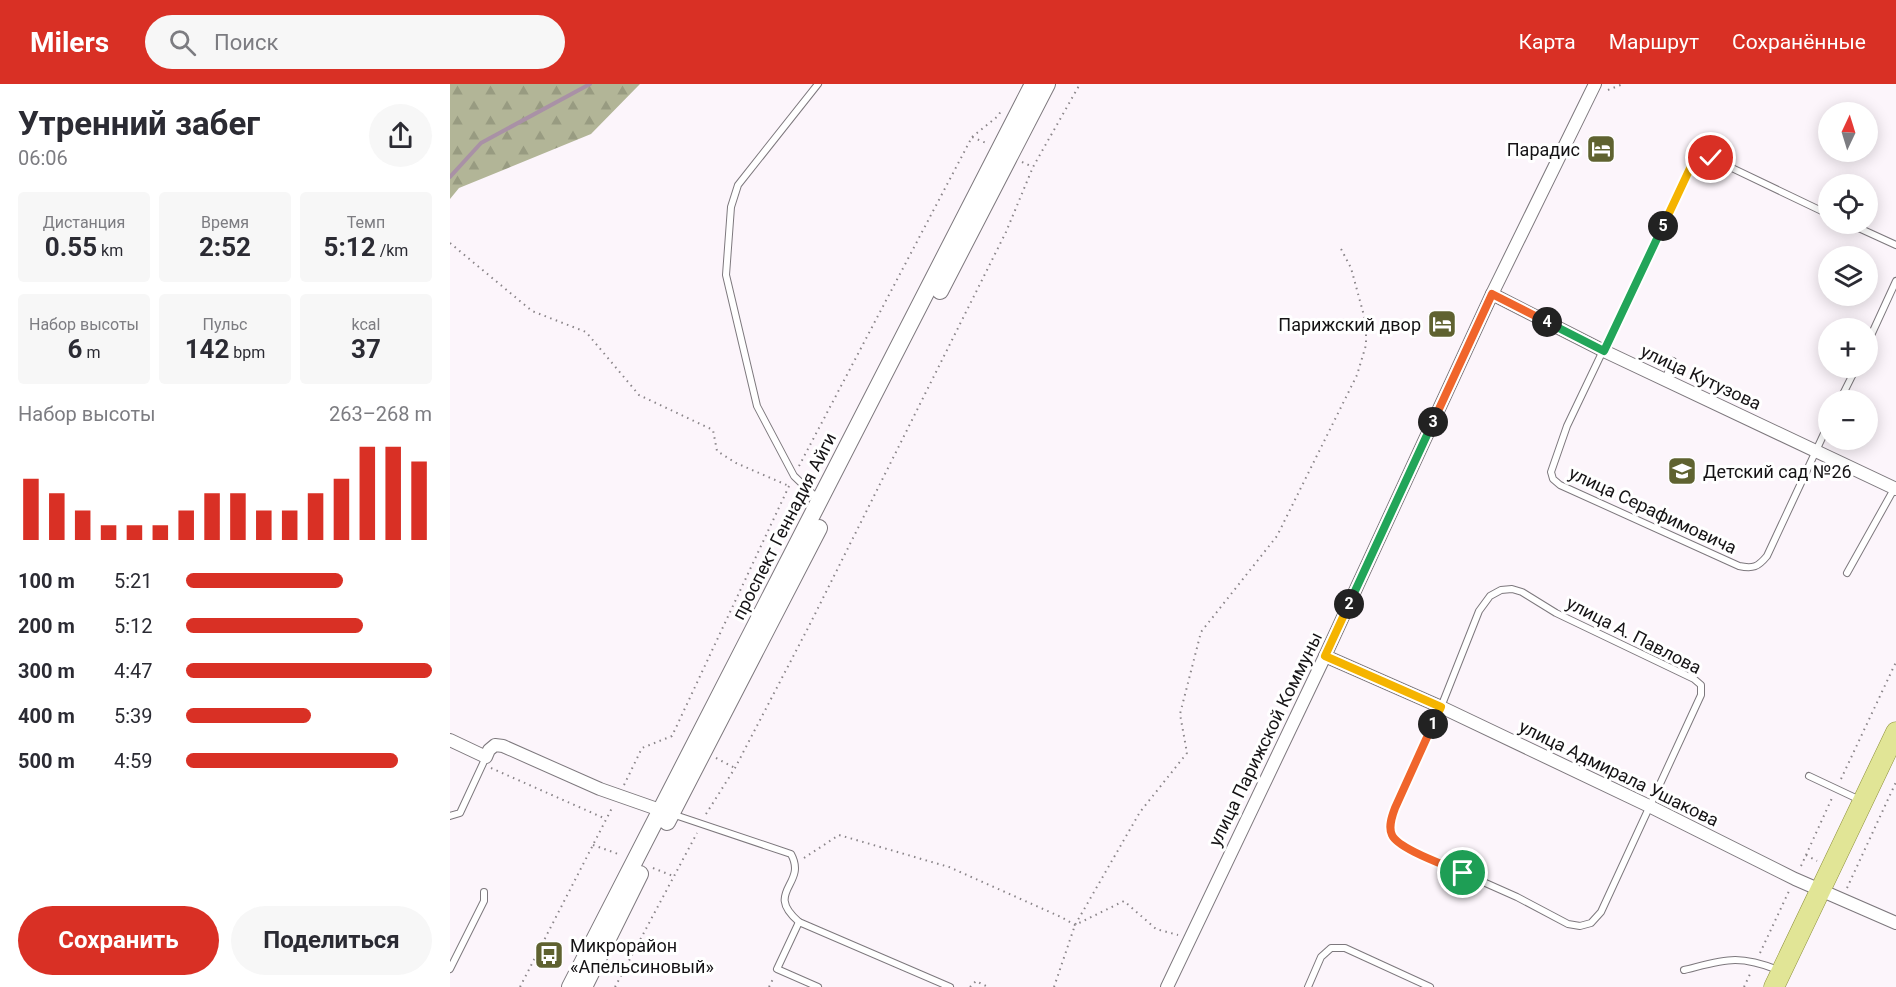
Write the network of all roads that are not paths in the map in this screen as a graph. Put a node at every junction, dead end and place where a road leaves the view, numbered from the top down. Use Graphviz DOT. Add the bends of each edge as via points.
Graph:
graph roads {
  1 [pos="818,84"];
  2 [pos="1034,84"];
  3 [pos="1047,84"];
  4 [pos="1600,87"];
  5 [pos="1818,209"];
  6 [pos="1872,234"];
  7 [pos="1896,245"];
  8 [pos="1896,281"];
  9 [pos="1492,294"];
  10 [pos="1878,320"];
  11 [pos="1604,351"];
  12 [pos="1673,361"];
  13 [pos="1665,380"];
  14 [pos="1818,448"];
  15 [pos="1816,452"];
  16 [pos="1895,489"];
  17 [pos="820,500"];
  18 [pos="1847,573"];
  19 [pos="1325,656"];
  20 [pos="1441,707"];
  21 [pos="450,740"];
  22 [pos="1894,742"];
  23 [pos="484,761"];
  24 [pos="1809,776"];
  25 [pos="1863,802"];
  26 [pos="1649,806"];
  27 [pos="666,812"];
  28 [pos="450,816"];
  29 [pos="1821,890"];
  30 [pos="484,892"];
  31 [pos="799,922"];
  32 [pos="1896,923"];
  33 [pos="450,969"];
  34 [pos="1684,970"];
  35 [pos="1777,979"];
  36 [pos="570,987"];
  37 [pos="584,987"];
  38 [pos="818,987"];
  39 [pos="950,987"];
  40 [pos="1167,987"];
  41 [pos="1308,987"];
  42 [pos="1430,987"];
  1 -- 17 [label="lane" via="738,184 731,207 726,275 757,406 794,476"];
  2 -- 17 [label="main road, проспект Геннадия Айги"];
  3 -- 27 [label="main road, проспект Геннадия Айги"];
  4 -- 9 [label="street, улица Парижской Коммуны"];
  5 -- 11 [label="lane, улица Серафимовича" via="1711,158 1700,157 1693,162"];
  6 -- 7 [label="lane"];
  8 -- 10 [label="lane"];
  9 -- 11 [label="street, улица Кутузова"];
  9 -- 19 [label="street, улица Парижской Коммуны"];
  11 -- 13 [label="street, улица Кутузова"];
  11 -- 15 [label="lane, улица Серафимовича" via="1556,454 1551,472 1552,479 1560,484 1752,569 1767,556"];
  12 -- 13 [label="lane"];
  13 -- 15 [label="street, улица Кутузова"];
  14 -- 15 [label="lane, улица Серафимовича"];
  15 -- 16 [label="street, улица Кутузова"];
  16 -- 18 [label="lane"];
  17 -- 27 [label="main road, проспект Геннадия Айги"];
  19 -- 20 [label="street, улица Адмирала Ушакова"];
  19 -- 40 [label="street, улица Парижской Коммуны"];
  20 -- 26 [label="street, улица Адмирала Ушакова"];
  20 -- 26 [label="lane, улица А. Павлова" via="1479,611 1500,590 1522,592 1556,614 1701,685 1701,695"];
  20 -- 26 [label="lane, улица А. Павлова" via="1391,820 1391,834 1409,849 1568,924 1580,926 1591,923 1601,912"];
  21 -- 23 [label="street"];
  22 -- 25 [label="main road"];
  23 -- 27 [label="street" via="495,745 503,746 600,789"];
  23 -- 28 [label="lane" via="460,813"];
  24 -- 25 [label="lane"];
  25 -- 29 [label="main road"];
  26 -- 29 [label="street, улица Адмирала Ушакова"];
  27 -- 31 [label="lane" via="791,854 796,863 795,873 784,904"];
  27 -- 36 [label="main road, проспект Геннадия Айги"];
  27 -- 37 [label="main road, проспект Геннадия Айги"];
  29 -- 32 [label="street, улица Адмирала Ушакова"];
  29 -- 35 [label="main road"];
  30 -- 33 [label="lane" via="484,901"];
  31 -- 38 [label="lane" via="777,969"];
  31 -- 39 [label="lane"];
  34 -- 35 [label="lane" via="1730,959 1756,962"];
  41 -- 42 [label="lane" via="1321,957 1331,948 1345,948"];
}
